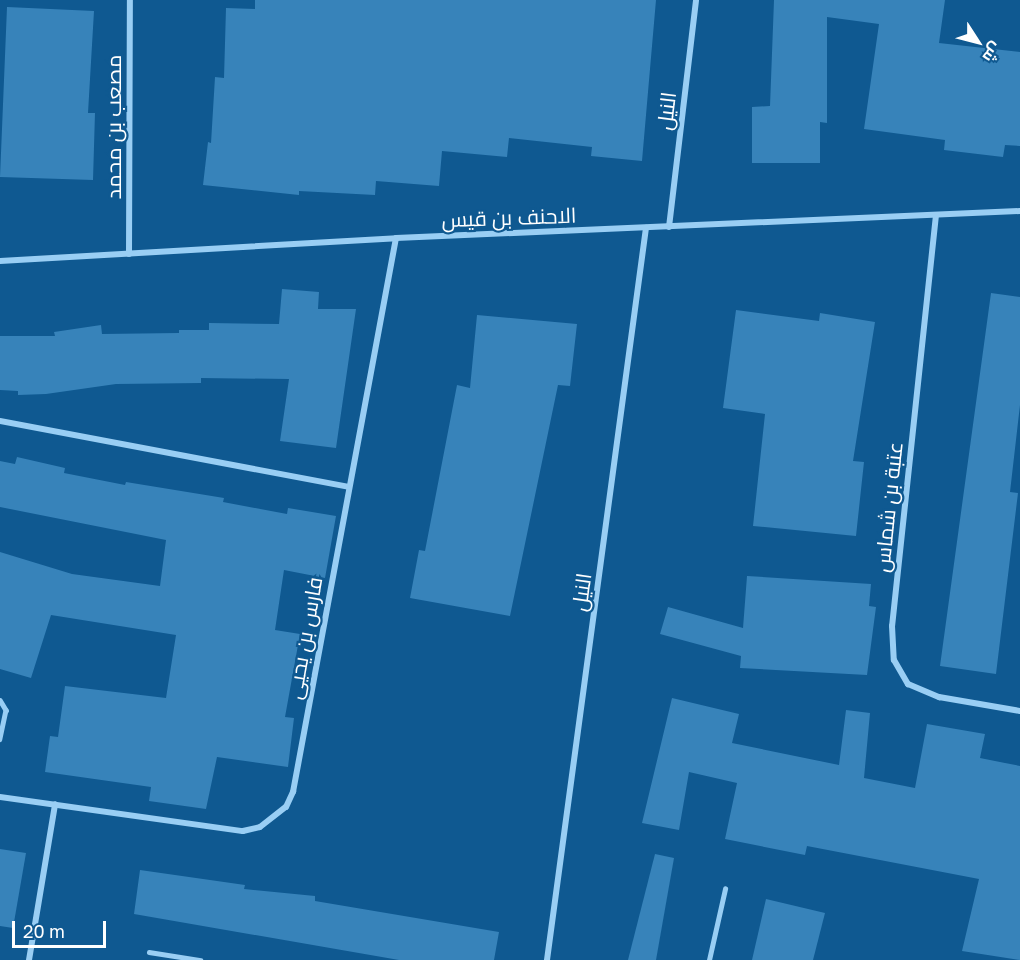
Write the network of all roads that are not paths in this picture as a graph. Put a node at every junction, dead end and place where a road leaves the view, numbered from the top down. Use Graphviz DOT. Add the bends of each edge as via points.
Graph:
graph roads {
  1 [pos="130,0"];
  2 [pos="696,0"];
  3 [pos="1020,211"];
  4 [pos="936,215"];
  5 [pos="669,227"];
  6 [pos="646,228"];
  7 [pos="396,238"];
  8 [pos="129,254"];
  9 [pos="0,261"];
  10 [pos="0,421"];
  11 [pos="349,487"];
  12 [pos="0,700"];
  13 [pos="1020,711"];
  14 [pos="0,739"];
  15 [pos="0,797"];
  16 [pos="55,804"];
  17 [pos="725,889"];
  18 [pos="149,952"];
  19 [pos="29,960"];
  20 [pos="200,960"];
  21 [pos="547,960"];
  22 [pos="709,960"];
  1 -- 8 [label="street, مصعب بن محمد"];
  2 -- 5 [label="street, النيل"];
  3 -- 4 [label="street, الاحنف بن قيس"];
  4 -- 5 [label="street, الاحنف بن قيس"];
  4 -- 13 [label="street, عتبة بن شماس" via="892,627 894,660 908,684 928,692"];
  5 -- 6 [label="street, الاحنف بن قيس"];
  6 -- 7 [label="street, الاحنف بن قيس"];
  6 -- 21 [label="street, النيل"];
  7 -- 8 [label="street, الاحنف بن قيس"];
  7 -- 11 [label="street, فارس بن يحيى"];
  8 -- 9 [label="street, الاحنف بن قيس"];
  10 -- 11 [label="street"];
  11 -- 16 [label="street, فارس بن يحيى" via="293,792 286,807 260,827 243,831"];
  12 -- 14 [label="lane" via="6,710"];
  15 -- 16 [label="street, فارس بن يحيى"];
  16 -- 19 [label="street"];
  17 -- 22 [label="lane"];
  18 -- 20 [label="lane"];
}
